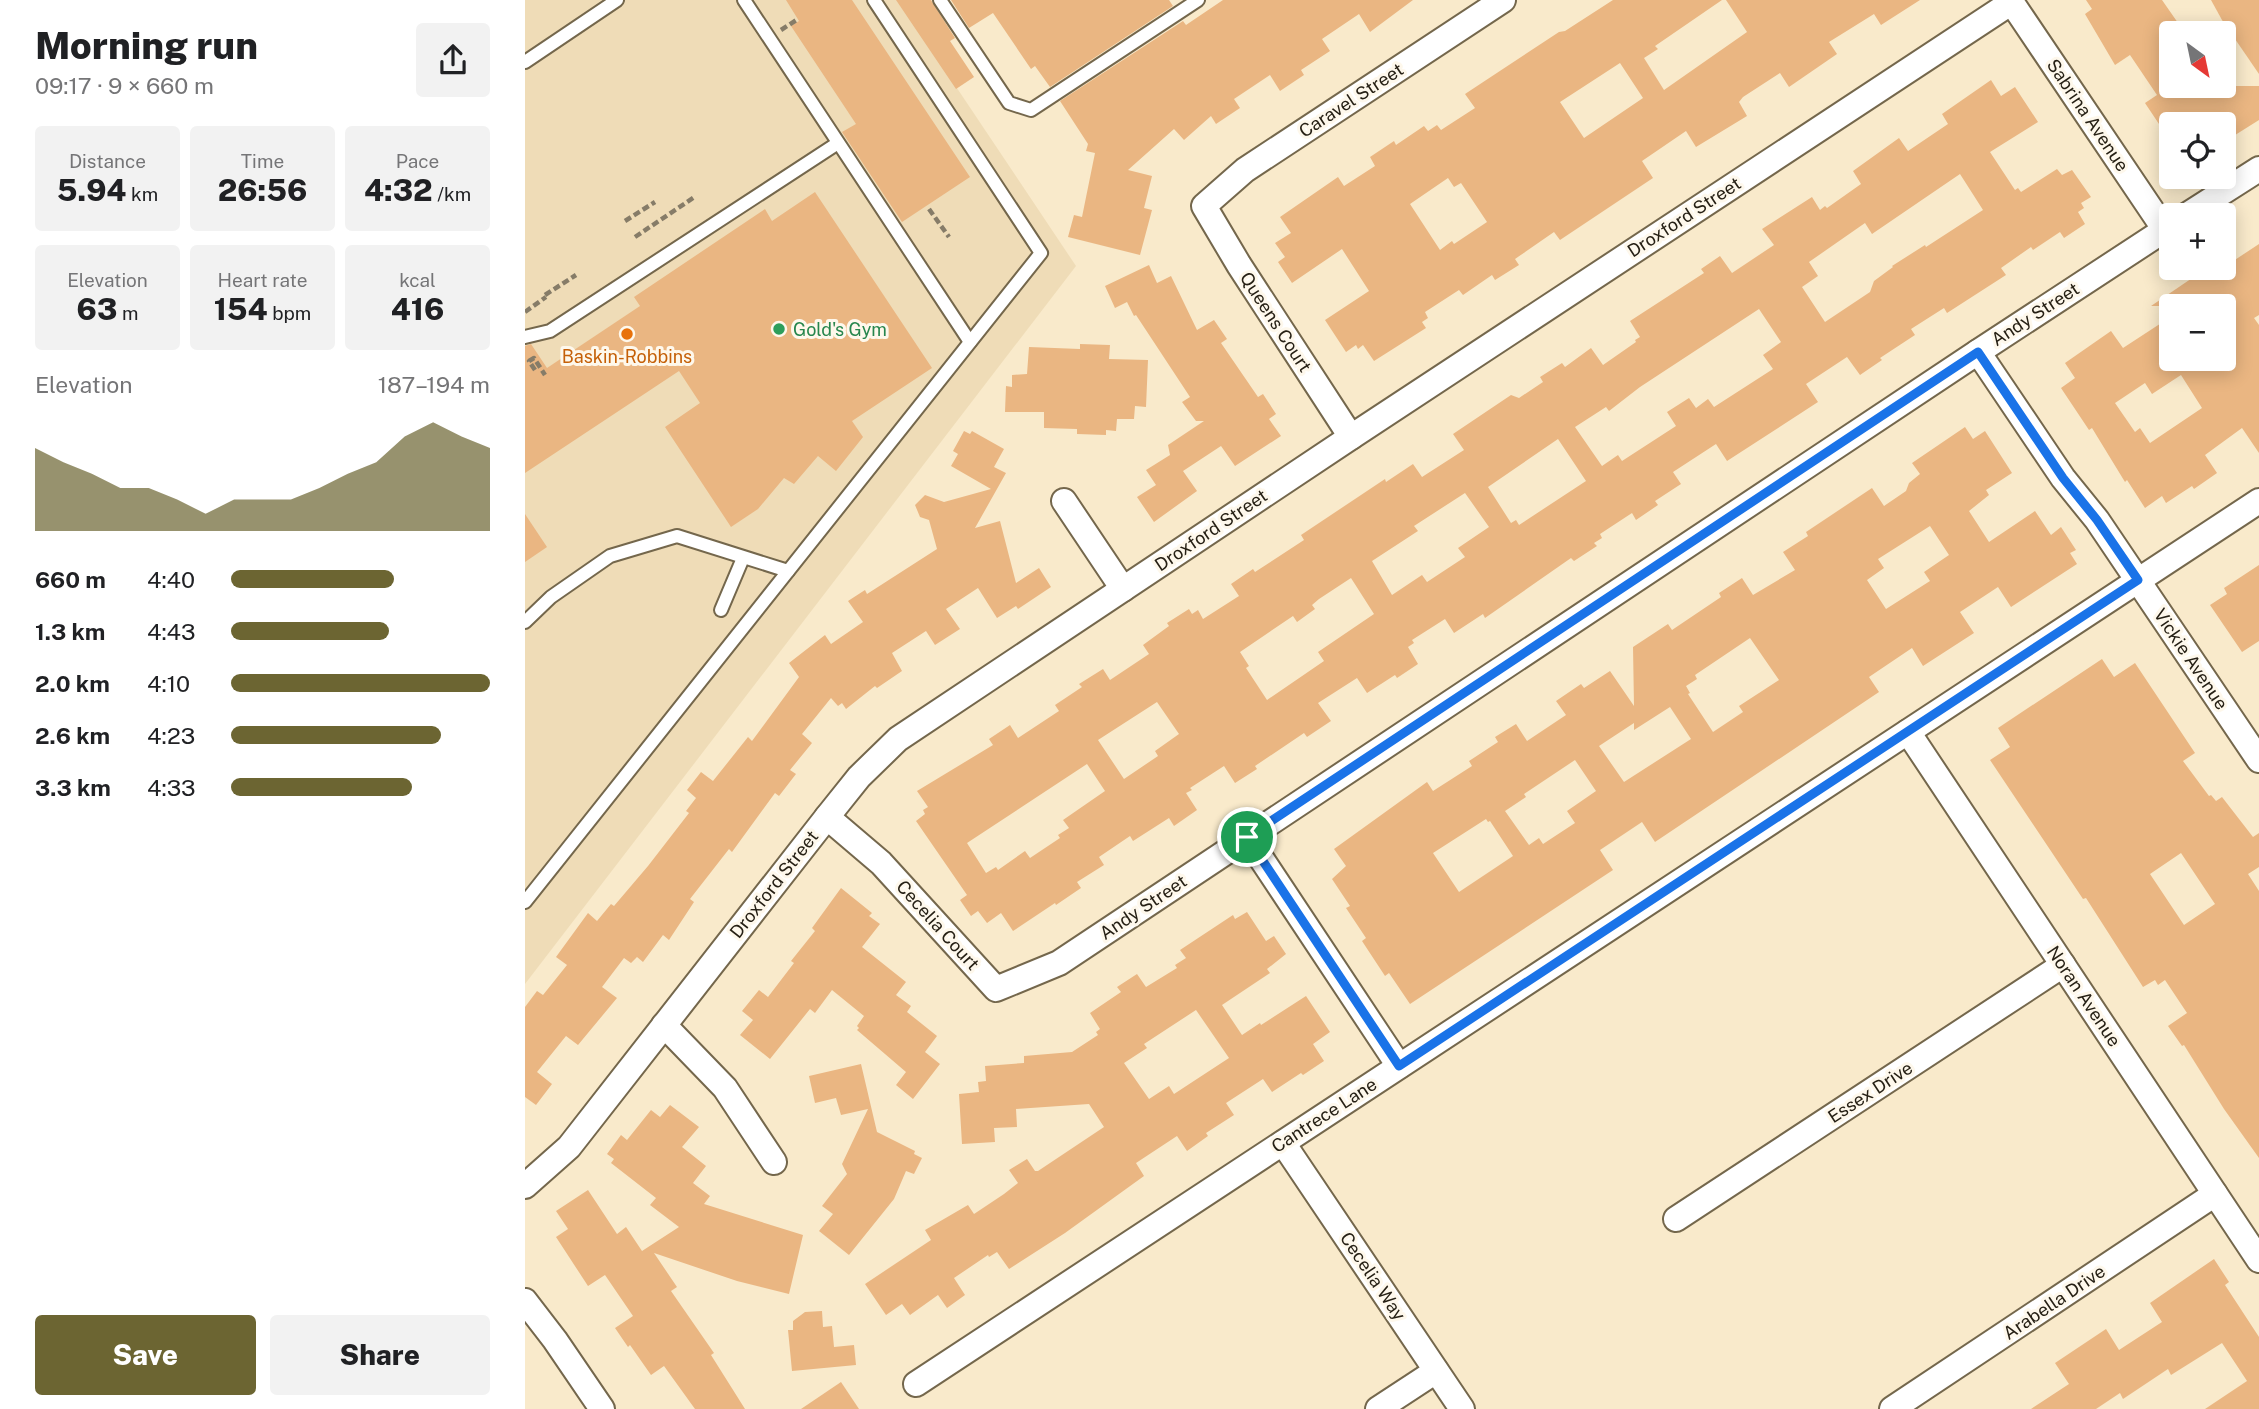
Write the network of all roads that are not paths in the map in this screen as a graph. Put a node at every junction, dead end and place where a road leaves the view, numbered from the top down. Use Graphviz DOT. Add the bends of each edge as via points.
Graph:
graph roads {
  1 [pos="592,0"];
  2 [pos="617,0"];
  3 [pos="744,0"];
  4 [pos="874,0"];
  5 [pos="940,0"];
  6 [pos="1198,0"];
  7 [pos="1503,0"];
  8 [pos="2011,1"];
  9 [pos="600,12"];
  10 [pos="525,62"];
  11 [pos="838,144"];
  12 [pos="2259,169"];
  13 [pos="2206,203"];
  14 [pos="1204,206"];
  15 [pos="2159,215"];
  16 [pos="2159,234"];
  17 [pos="525,337"];
  18 [pos="970,342"];
  19 [pos="1978,352"];
  20 [pos="1351,437"];
  21 [pos="1064,501"];
  22 [pos="2259,501"];
  23 [pos="743,558"];
  24 [pos="788,571"];
  25 [pos="2138,580"];
  26 [pos="1123,589"];
  27 [pos="721,610"];
  28 [pos="525,622"];
  29 [pos="1908,732"];
  30 [pos="2259,760"];
  31 [pos="827,817"];
  32 [pos="1247,837"];
  33 [pos="525,902"];
  34 [pos="1059,963"];
  35 [pos="2063,965"];
  36 [pos="664,1025"];
  37 [pos="1399,1066"];
  38 [pos="1283,1143"];
  39 [pos="774,1162"];
  40 [pos="525,1186"];
  41 [pos="2215,1194"];
  42 [pos="1677,1219"];
  43 [pos="2259,1260"];
  44 [pos="525,1301"];
  45 [pos="1436,1371"];
  46 [pos="916,1384"];
  47 [pos="602,1409"];
  48 [pos="1378,1409"];
  49 [pos="1462,1409"];
  50 [pos="1892,1409"];
  1 -- 9 [label="lane"];
  2 -- 9 [label="lane"];
  3 -- 11 [label="lane"];
  4 -- 18 [label="lane" via="1041,253"];
  5 -- 6 [label="lane" via="1009,103 1031,110"];
  7 -- 14 [label="street, Caravel Street" via="1245,170"];
  8 -- 15 [label="street, Sabrina Avenue"];
  8 -- 20 [label="street, Droxford Street"];
  9 -- 10 [label="lane"];
  11 -- 17 [label="lane" via="550,331"];
  11 -- 18 [label="lane"];
  12 -- 13 [label="street"];
  14 -- 20 [label="street, Queens Court"];
  16 -- 19 [label="street, Andy Street"];
  18 -- 24 [label="lane"];
  19 -- 25 [label="street, Vickie Avenue"];
  19 -- 32 [label="street, Andy Street"];
  20 -- 26 [label="street, Droxford Street"];
  21 -- 26 [label="street"];
  22 -- 25 [label="street, Cantrece Lane"];
  23 -- 24 [label="lane"];
  23 -- 27 [label="lane"];
  23 -- 28 [label="lane" via="677,536 610,556 551,597"];
  24 -- 33 [label="lane"];
  25 -- 29 [label="street, Cantrece Lane"];
  25 -- 30 [label="street, Vickie Avenue"];
  26 -- 31 [label="street, Droxford Street" via="898,739"];
  29 -- 35 [label="street, Noran Avenue"];
  29 -- 37 [label="street, Cantrece Lane"];
  31 -- 34 [label="street, Cecelia Court" via="881,863 996,989"];
  31 -- 36 [label="street, Droxford Street"];
  32 -- 34 [label="street, Andy Street"];
  32 -- 37 [label="street"];
  35 -- 41 [label="street, Noran Avenue"];
  35 -- 42 [label="street, Essex Drive"];
  36 -- 39 [label="street" via="725,1088"];
  36 -- 40 [label="street, Droxford Street" via="569,1147"];
  37 -- 38 [label="street, Cantrece Lane"];
  38 -- 45 [label="street, Cecelia Way"];
  38 -- 46 [label="street, Cantrece Lane"];
  41 -- 43 [label="street, Noran Avenue"];
  41 -- 50 [label="street, Arabella Drive"];
  44 -- 47 [label="street"];
  45 -- 48 [label="street"];
  45 -- 49 [label="street, Cecelia Way"];
}
